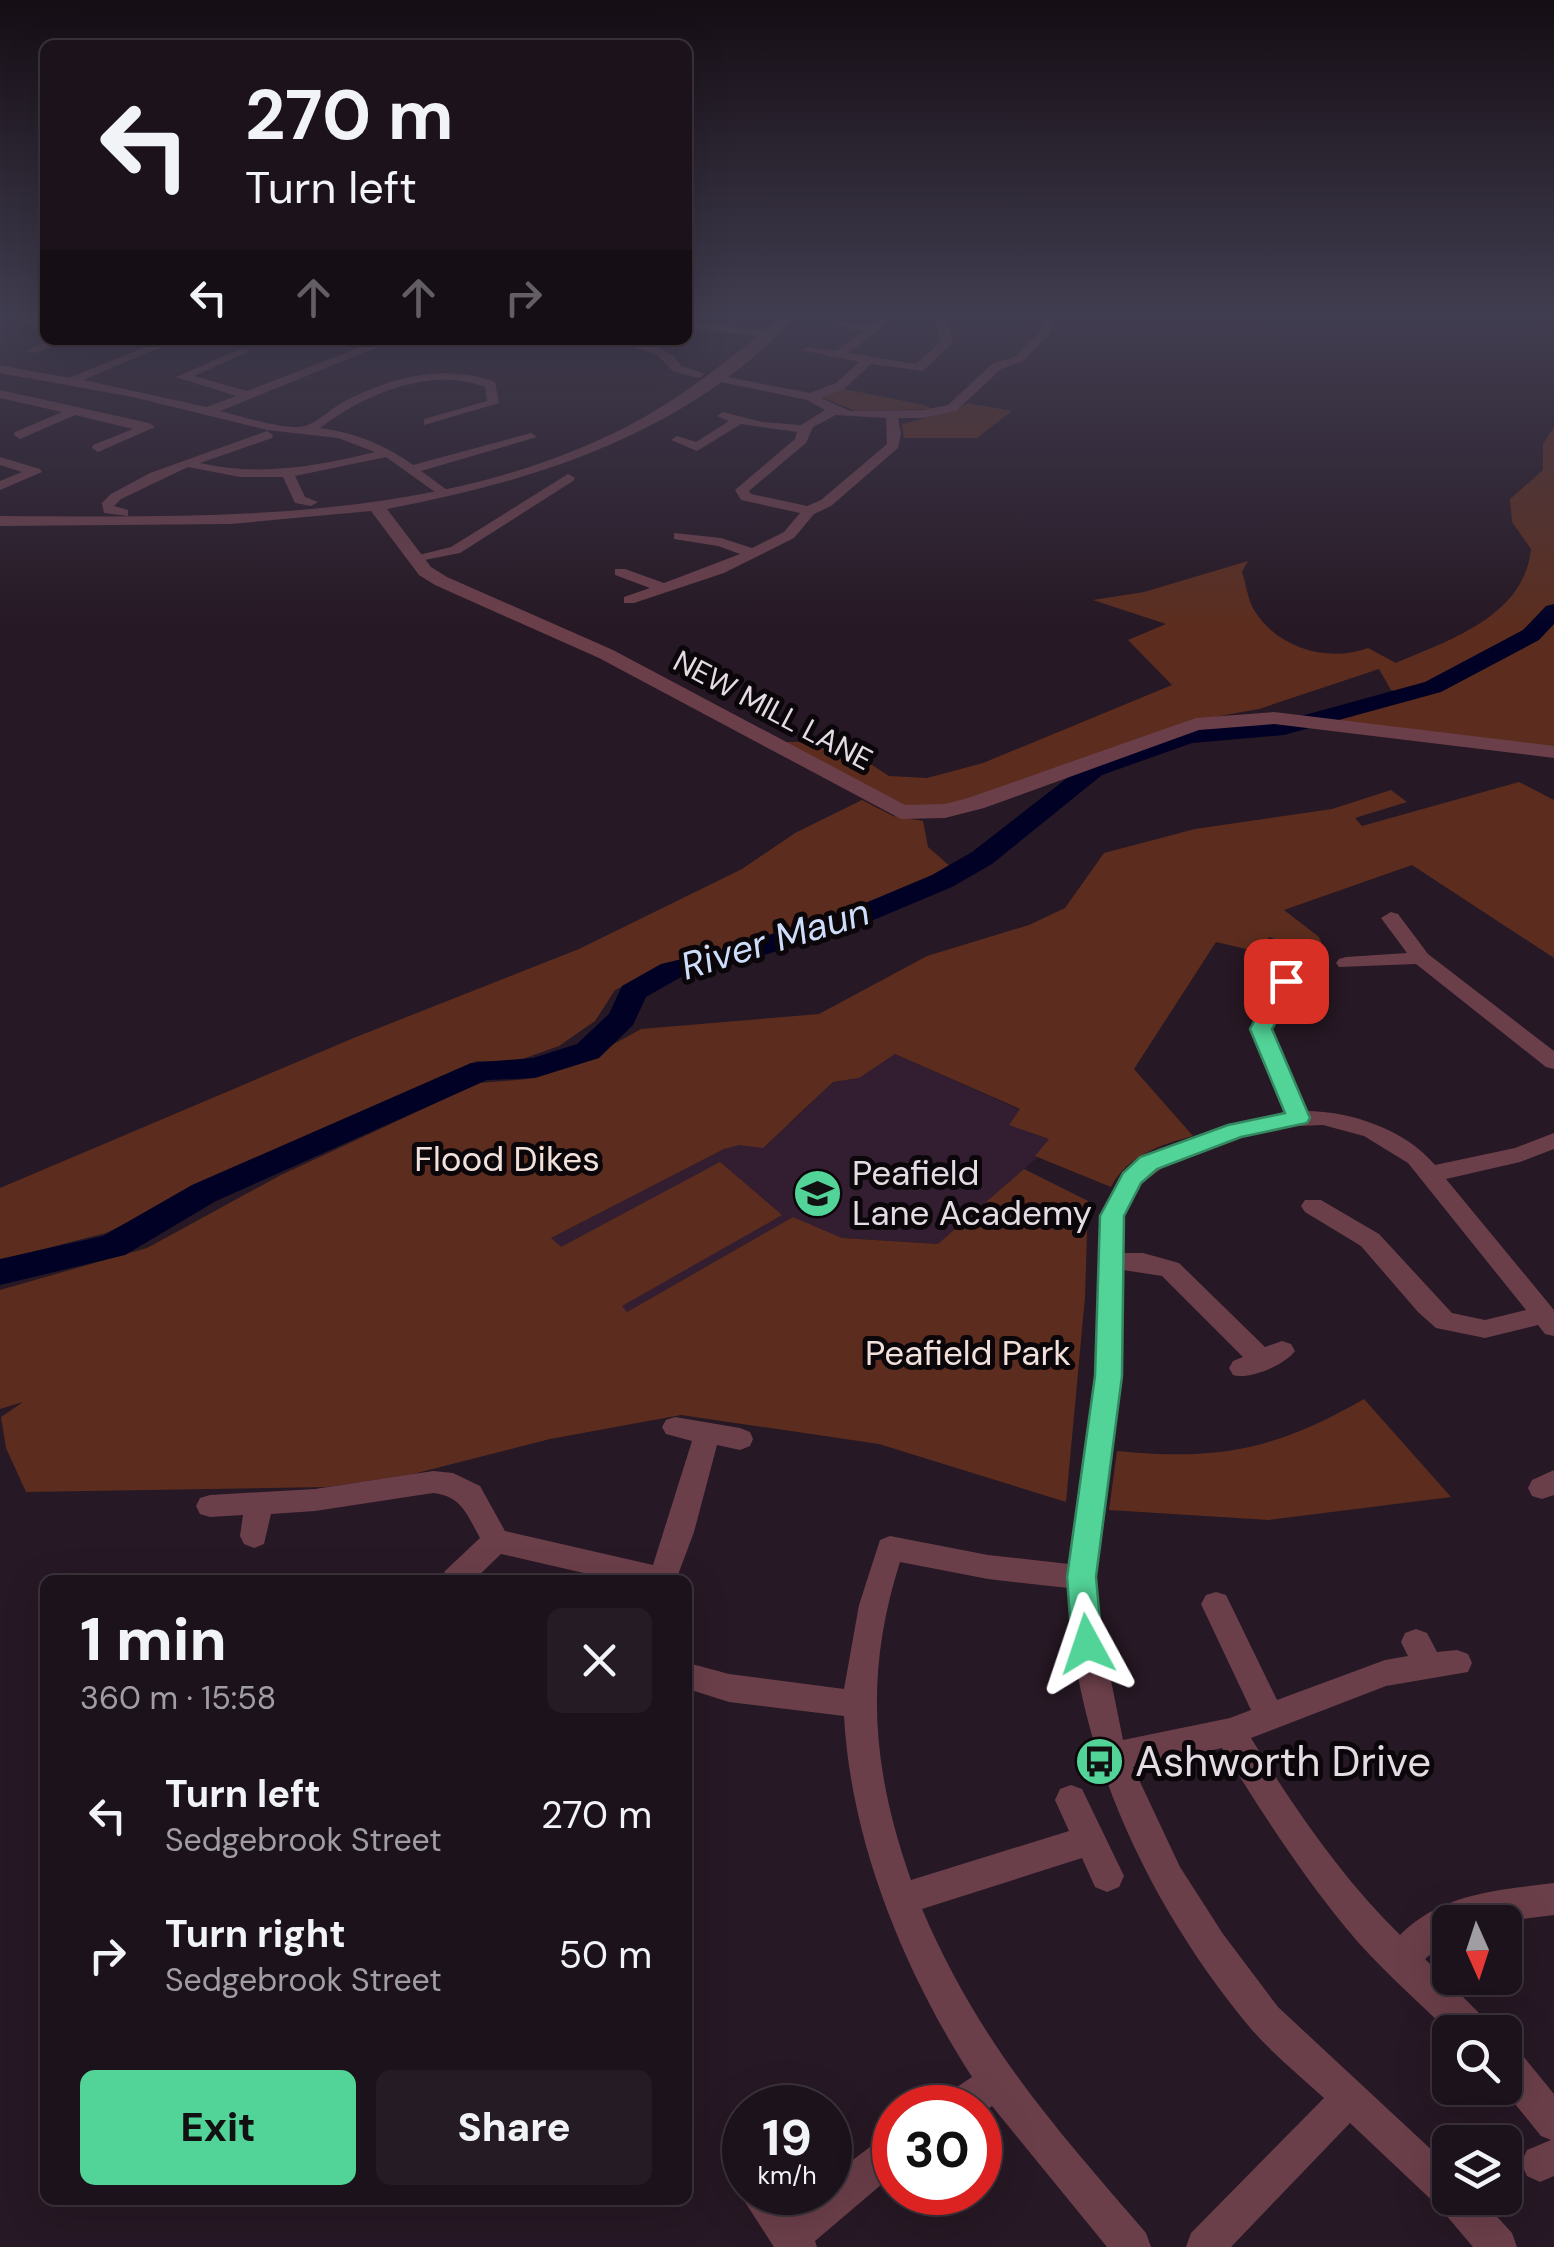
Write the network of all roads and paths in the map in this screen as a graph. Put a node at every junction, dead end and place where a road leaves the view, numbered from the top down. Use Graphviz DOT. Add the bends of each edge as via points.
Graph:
graph roads {
  1 [pos="51,422"];
  2 [pos="133,422"];
  3 [pos="249,422"];
  4 [pos="319,422"];
  5 [pos="637,422"];
  6 [pos="737,422"];
  7 [pos="749,422"];
  8 [pos="815,422"];
  9 [pos="893,422"];
  10 [pos="802,429"];
  11 [pos="309,430"];
  12 [pos="268,435"];
  13 [pos="20,436"];
  14 [pos="530,437"];
  15 [pos="677,440"];
  16 [pos="98,448"];
  17 [pos="388,454"];
  18 [pos="0,461"];
  19 [pos="190,464"];
  20 [pos="410,470"];
  21 [pos="288,474"];
  22 [pos="568,478"];
  23 [pos="0,486"];
  24 [pos="442,493"];
  25 [pos="528,501"];
  26 [pos="299,502"];
  27 [pos="375,505"];
  28 [pos="548,505"];
  29 [pos="109,512"];
  30 [pos="809,512"];
  31 [pos="0,521"];
  32 [pos="676,536"];
  33 [pos="749,552"];
  34 [pos="414,558"];
  35 [pos="620,572"];
  36 [pos="660,588"];
  37 [pos="629,600"];
  38 [pos="1554,752"];
  39 [pos="1391,918"];
  40 [pos="1420,958"];
  41 [pos="1346,962"];
  42 [pos="1286,981"];
  43 [pos="1554,1062"];
  44 [pos="1298,1118"];
  45 [pos="1554,1140"];
  46 [pos="1431,1174"];
  47 [pos="1313,1206"];
  48 [pos="1113,1261"];
  49 [pos="1548,1321"];
  50 [pos="1262,1359"];
  51 [pos="675,1427"];
  52 [pos="707,1434"];
  53 [pos="740,1439"];
  54 [pos="259,1503"];
  55 [pos="210,1506"];
  56 [pos="254,1536"];
  57 [pos="496,1541"];
  58 [pos="460,1575"];
  59 [pos="640,1575"];
  60 [pos="663,1575"];
  61 [pos="1082,1577"];
  62 [pos="1213,1620"];
  63 [pos="1434,1657"];
  64 [pos="692,1677"];
  65 [pos="859,1704"];
  66 [pos="1270,1717"];
  67 [pos="1230,1732"];
  68 [pos="1112,1757"];
  69 [pos="1071,1800"];
  70 [pos="1090,1840"];
  71 [pos="1107,1876"];
  72 [pos="902,1899"];
  73 [pos="1552,1903"];
  74 [pos="1400,1961"];
  75 [pos="1456,2015"];
  76 [pos="996,2082"];
  77 [pos="1522,2083"];
  78 [pos="992,2085"];
  79 [pos="1349,2098"];
  80 [pos="1554,2123"];
  81 [pos="872,2167"];
  82 [pos="1432,2176"];
  83 [pos="774,2215"];
  84 [pos="1470,2215"];
  85 [pos="795,2242"];
  86 [pos="1132,2247"];
  87 [pos="1205,2247"];
  88 [pos="1498,2247"];
  1 -- 13 [label="street"];
  2 -- 16 [label="street" via="152,426"];
  3 -- 11 [label="street"];
  4 -- 11 [label="street"];
  5 -- 24 [label="street" via="608,441"];
  6 -- 15 [label="street" via="696,447"];
  7 -- 10 [label="street"];
  8 -- 10 [label="street"];
  9 -- 30 [label="street" via="893,445"];
  10 -- 30 [label="street" via="801,440 742,490 746,498"];
  11 -- 17 [label="street" via="369,443"];
  12 -- 19 [label="street"];
  14 -- 20 [label="street"];
  17 -- 20 [label="street"];
  17 -- 21 [label="street"];
  18 -- 23 [label="street" via="35,472"];
  19 -- 21 [label="street"];
  19 -- 29 [label="street" via="117,491"];
  20 -- 24 [label="street"];
  21 -- 26 [label="street"];
  22 -- 25 [label="street"];
  24 -- 27 [label="street"];
  25 -- 28 [label="street"];
  25 -- 34 [label="street" via="455,550"];
  27 -- 31 [label="street" via="192,521"];
  27 -- 34 [label="street, NEW MILL LANE"];
  30 -- 33 [label="street" via="789,534"];
  32 -- 33 [label="street"];
  33 -- 36 [label="street" via="719,570"];
  34 -- 38 [label="street, NEW MILL LANE" via="441,581 606,654 901,812 976,803 1196,724 1274,718"];
  35 -- 36 [label="street"];
  36 -- 37 [label="street"];
  39 -- 40 [label="street"];
  40 -- 41 [label="street"];
  40 -- 43 [label="street"];
  42 -- 44 [label="street" via="1261,1029"];
  44 -- 46 [label="street" via="1372,1130"];
  44 -- 48 [label="street" via="1236,1131 1148,1163 1112,1216"];
  45 -- 46 [label="street"];
  46 -- 49 [label="street"];
  47 -- 49 [label="street" via="1370,1240 1445,1320 1485,1329"];
  48 -- 50 [label="street" via="1170,1269"];
  48 -- 61 [label="street" via="1108,1376"];
  51 -- 52 [label="street"];
  52 -- 53 [label="street"];
  52 -- 60 [label="street"];
  54 -- 55 [label="street"];
  54 -- 56 [label="street"];
  54 -- 57 [label="street" via="454,1484 470,1494"];
  57 -- 58 [label="street"];
  57 -- 59 [label="street"];
  61 -- 65 [label="street" via="890,1548 877,1582"];
  61 -- 68 [label="street" via="1090,1668"];
  62 -- 66 [label="street"];
  63 -- 66 [label="street"];
  64 -- 65 [label="street"];
  65 -- 72 [label="street" via="876,1820"];
  66 -- 67 [label="street"];
  67 -- 68 [label="street"];
  67 -- 74 [label="street" via="1274,1804 1359,1918"];
  68 -- 79 [label="street" via="1168,1878 1210,1946 1266,2019"];
  69 -- 70 [label="street"];
  70 -- 71 [label="street"];
  70 -- 72 [label="street"];
  72 -- 76 [label="street" via="931,1968"];
  73 -- 74 [label="street" via="1450,1917 1420,1936"];
  74 -- 75 [label="street"];
  76 -- 78 [label="street"];
  76 -- 86 [label="street"];
  77 -- 80 [label="street"];
  79 -- 82 [label="street"];
  79 -- 87 [label="street"];
  81 -- 85 [label="street"];
  83 -- 85 [label="street"];
  84 -- 88 [label="street"];
}
